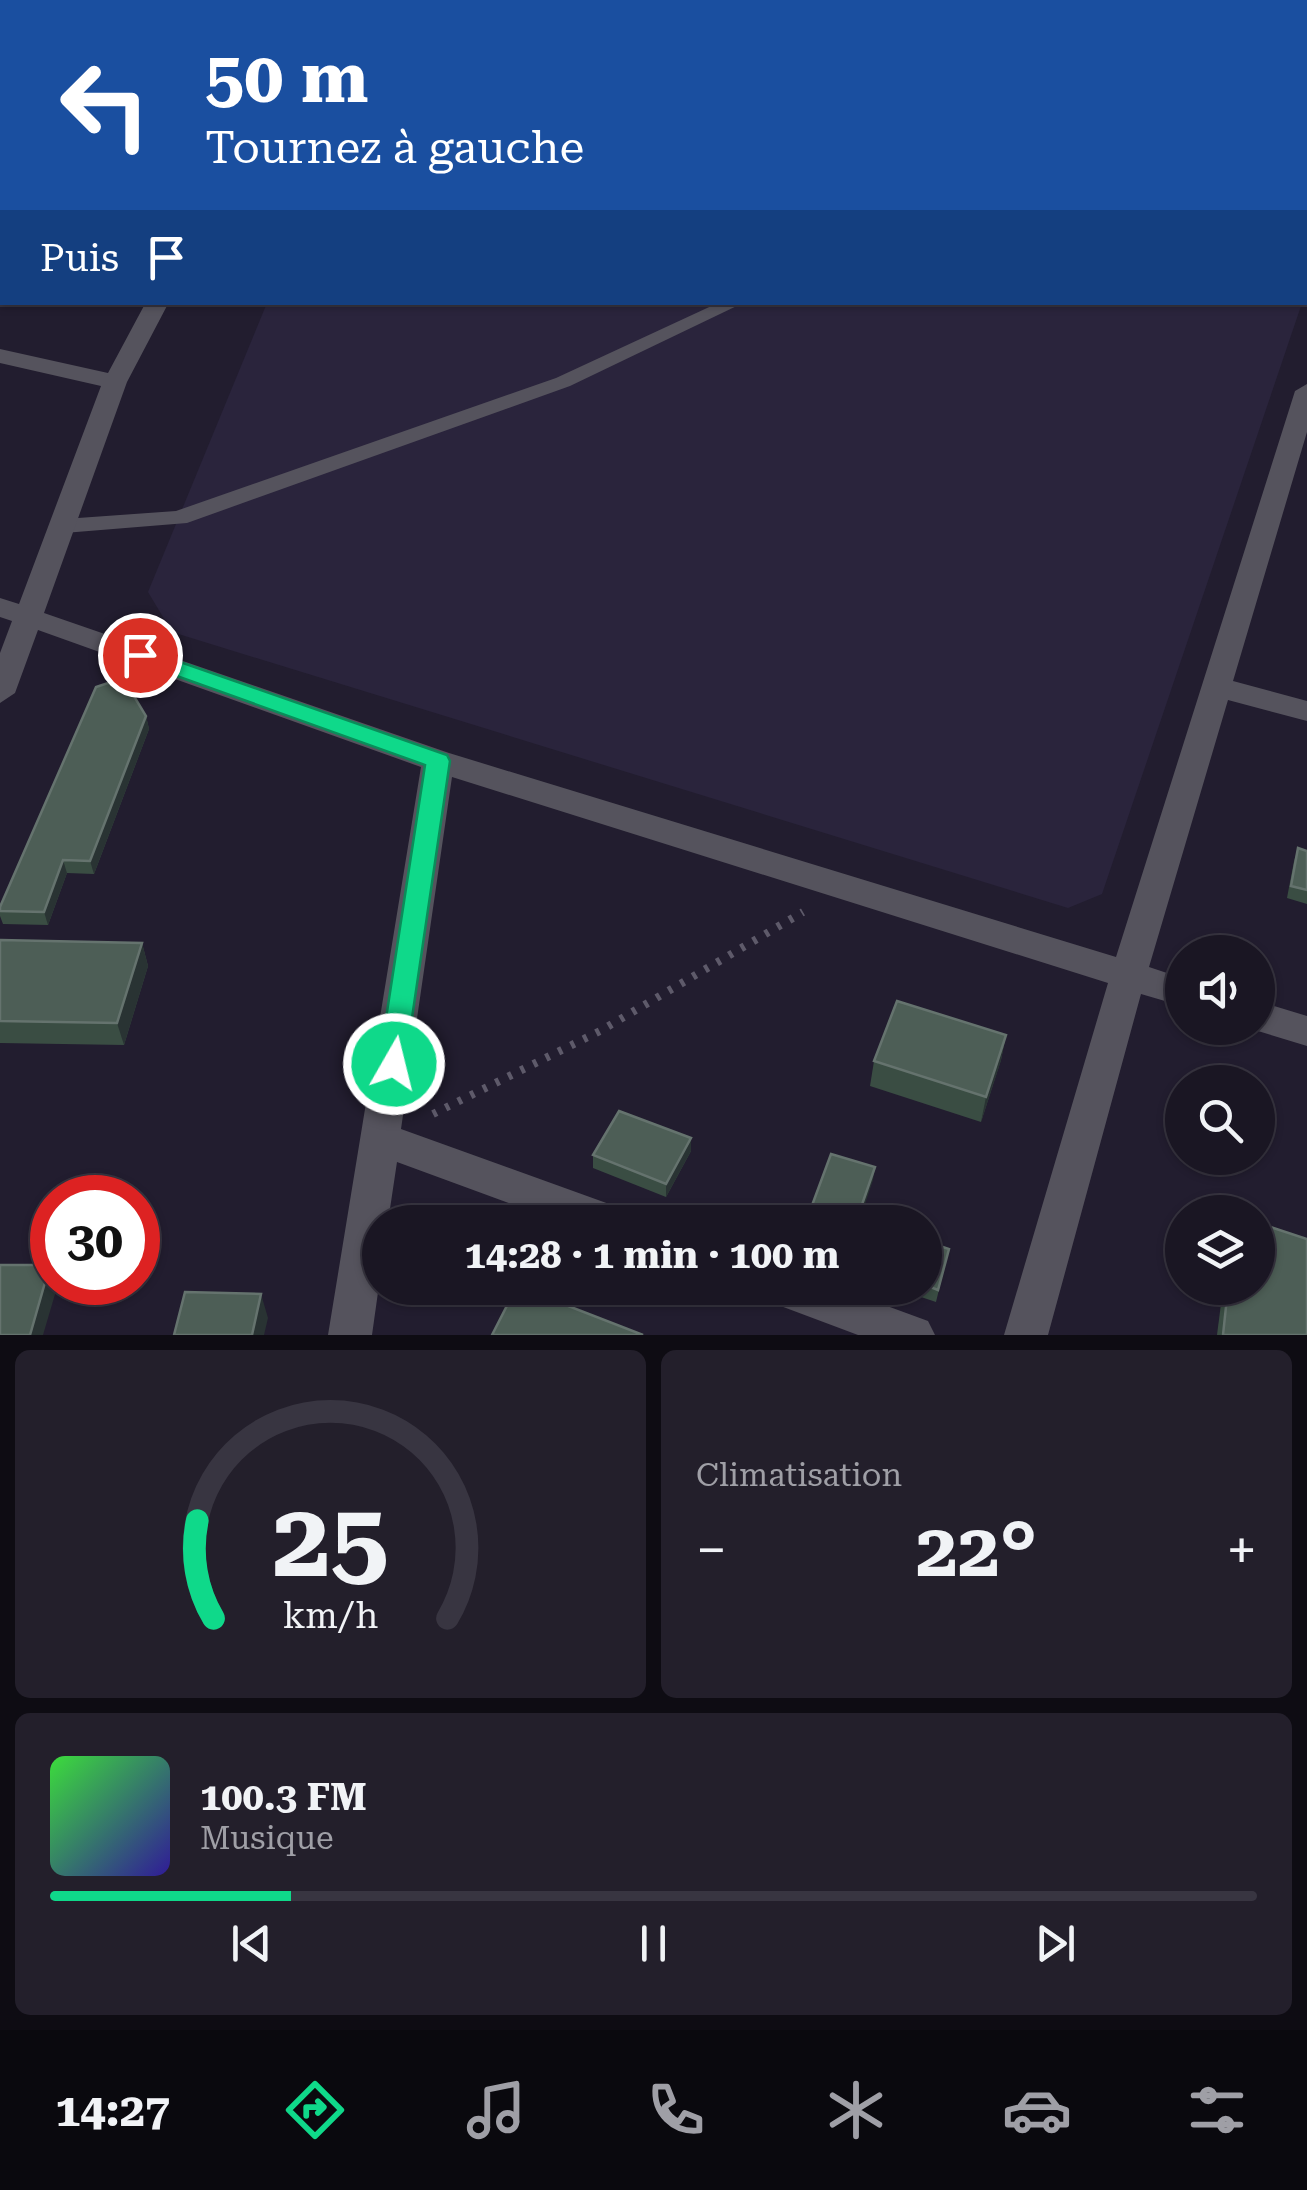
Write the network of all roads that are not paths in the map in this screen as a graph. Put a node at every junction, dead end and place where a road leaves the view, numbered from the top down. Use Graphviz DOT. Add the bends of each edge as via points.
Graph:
graph roads {
  1 [pos="156,305"];
  2 [pos="730,305"];
  3 [pos="0,356"];
  4 [pos="116,382"];
  5 [pos="1307,391"];
  6 [pos="64,526"];
  7 [pos="14,611"];
  8 [pos="1217,687"];
  9 [pos="0,693"];
  10 [pos="1307,711"];
  11 [pos="438,761"];
  12 [pos="1128,976"];
  13 [pos="1165,987"];
  14 [pos="1275,1021"];
  15 [pos="1307,1031"];
  16 [pos="382,1139"];
  17 [pos="562,1205"];
  18 [pos="831,1305"];
  19 [pos="350,1335"];
  20 [pos="914,1335"];
  21 [pos="1026,1335"];
  1 -- 4 [label="street"];
  2 -- 6 [label="lane" via="563,382 179,518"];
  3 -- 4 [label="street"];
  4 -- 6 [label="street"];
  5 -- 8 [label="street"];
  6 -- 7 [label="street"];
  7 -- 9 [label="street"];
  7 -- 11 [label="street"];
  8 -- 10 [label="street"];
  8 -- 12 [label="street"];
  11 -- 12 [label="street"];
  11 -- 16 [label="street"];
  12 -- 13 [label="street"];
  12 -- 21 [label="street"];
  14 -- 15 [label="street"];
  16 -- 17 [label="street"];
  16 -- 19 [label="street"];
  18 -- 20 [label="street"];
}
